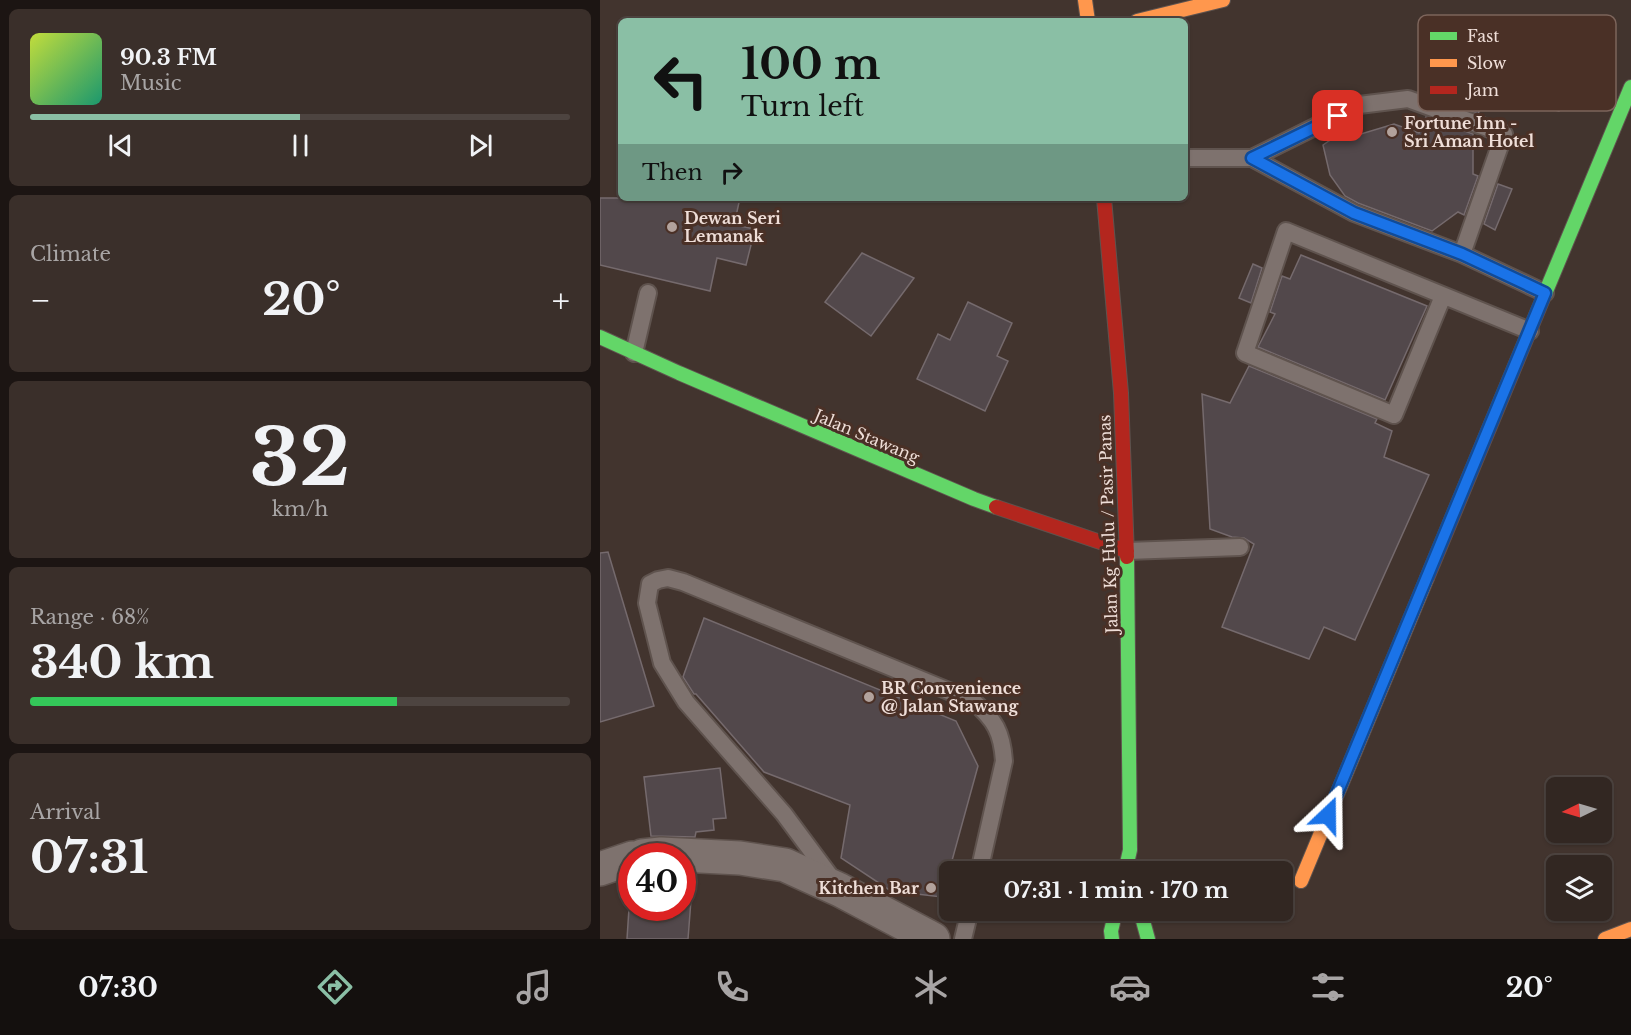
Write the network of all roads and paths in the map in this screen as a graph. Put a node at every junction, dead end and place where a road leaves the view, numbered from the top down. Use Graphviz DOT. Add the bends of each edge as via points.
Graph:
graph roads {
  1 [pos="1085,0"];
  2 [pos="1223,0"];
  3 [pos="1088,18"];
  4 [pos="1149,18"];
  5 [pos="1631,87"];
  6 [pos="1418,103"];
  7 [pos="1441,111"];
  8 [pos="1624,126"];
  9 [pos="1188,158"];
  10 [pos="1252,158"];
  11 [pos="1104,201"];
  12 [pos="1462,254"];
  13 [pos="648,293"];
  14 [pos="1545,293"];
  15 [pos="1443,296"];
  16 [pos="1530,331"];
  17 [pos="600,337"];
  18 [pos="634,352"];
  19 [pos="1240,547"];
  20 [pos="1127,551"];
  21 [pos="1130,850"];
  22 [pos="696,856"];
  23 [pos="981,861"];
  24 [pos="1128,861"];
  25 [pos="1132,861"];
  26 [pos="618,862"];
  27 [pos="600,868"];
  28 [pos="1301,881"];
  29 [pos="840,890"];
  30 [pos="967,921"];
  31 [pos="1114,921"];
  32 [pos="1143,921"];
  33 [pos="1631,929"];
  34 [pos="933,939"];
  35 [pos="963,939"];
  36 [pos="1112,939"];
  37 [pos="1148,939"];
  38 [pos="1605,939"];
  1 -- 3 [label="street"];
  2 -- 4 [label="street"];
  5 -- 8 [label="street"];
  6 -- 10 [label="lane" via="1408,99 1359,105"];
  7 -- 12 [label="lane" via="1504,134"];
  8 -- 14 [label="street"];
  9 -- 10 [label="lane"];
  10 -- 12 [label="lane" via="1354,213"];
  11 -- 20 [label="street, Jalan Kg Hulu / Pasir Panas" via="1121,393"];
  12 -- 14 [label="lane"];
  13 -- 18 [label="lane"];
  14 -- 16 [label="street"];
  15 -- 15 [label="lane" via="1286,231 1245,353 1394,415"];
  15 -- 16 [label="lane"];
  16 -- 28 [label="street"];
  17 -- 18 [label="street, Jalan Stawang"];
  18 -- 20 [label="street, Jalan Stawang" via="974,499"];
  19 -- 20 [label="lane"];
  20 -- 21 [label="street, Jalan Kg Hulu / Pasir Panas"];
  21 -- 24 [label="street"];
  21 -- 25 [label="street"];
  22 -- 29 [label="street" via="785,865"];
  23 -- 29 [label="lane" via="1004,761 998,730 973,701 683,582 668,578 650,584 647,603 663,663 686,702 784,814"];
  26 -- 27 [label="street"];
  29 -- 34 [label="street"];
  30 -- 35 [label="lane"];
  31 -- 36 [label="street"];
  32 -- 37 [label="street"];
  33 -- 38 [label="street"];
}
